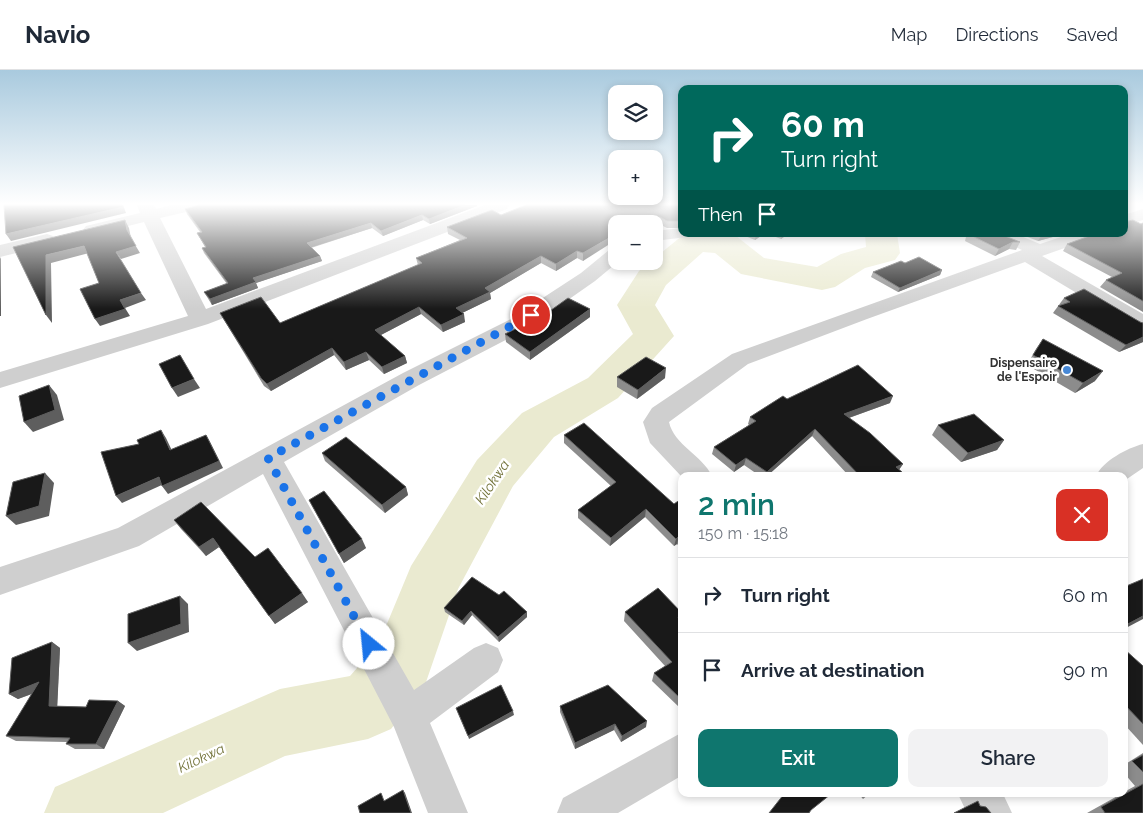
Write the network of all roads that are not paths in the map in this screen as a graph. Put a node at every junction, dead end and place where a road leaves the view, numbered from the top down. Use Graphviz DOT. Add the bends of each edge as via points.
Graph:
graph roads {
  1 [pos="50,240"];
  2 [pos="161,240"];
  3 [pos="409,240"];
  4 [pos="1010,240"];
  5 [pos="1071,240"];
  6 [pos="0,251"];
  7 [pos="1032,253"];
  8 [pos="608,261"];
  9 [pos="200,319"];
  10 [pos="1143,323"];
  11 [pos="0,380"];
  12 [pos="1143,454"];
  13 [pos="268,458"];
  14 [pos="694,472"];
  15 [pos="1116,472"];
  16 [pos="0,581"];
  17 [pos="486,660"];
  18 [pos="404,709"];
  19 [pos="678,755"];
  20 [pos="980,797"];
  21 [pos="448,813"];
  22 [pos="578,813"];
  23 [pos="992,813"];
  1 -- 6 [label="street"];
  2 -- 9 [label="street"];
  3 -- 9 [label="street"];
  4 -- 7 [label="street"];
  5 -- 7 [label="street"];
  7 -- 10 [label="street"];
  7 -- 14 [label="street" via="740,359 661,414 656,422 659,436"];
  8 -- 13 [label="street" via="517,325"];
  9 -- 11 [label="street"];
  12 -- 15 [label="street"];
  13 -- 16 [label="street" via="128,536"];
  13 -- 18 [label="street"];
  17 -- 18 [label="street"];
  18 -- 21 [label="street"];
  19 -- 22 [label="street"];
  20 -- 23 [label="street"];
}
